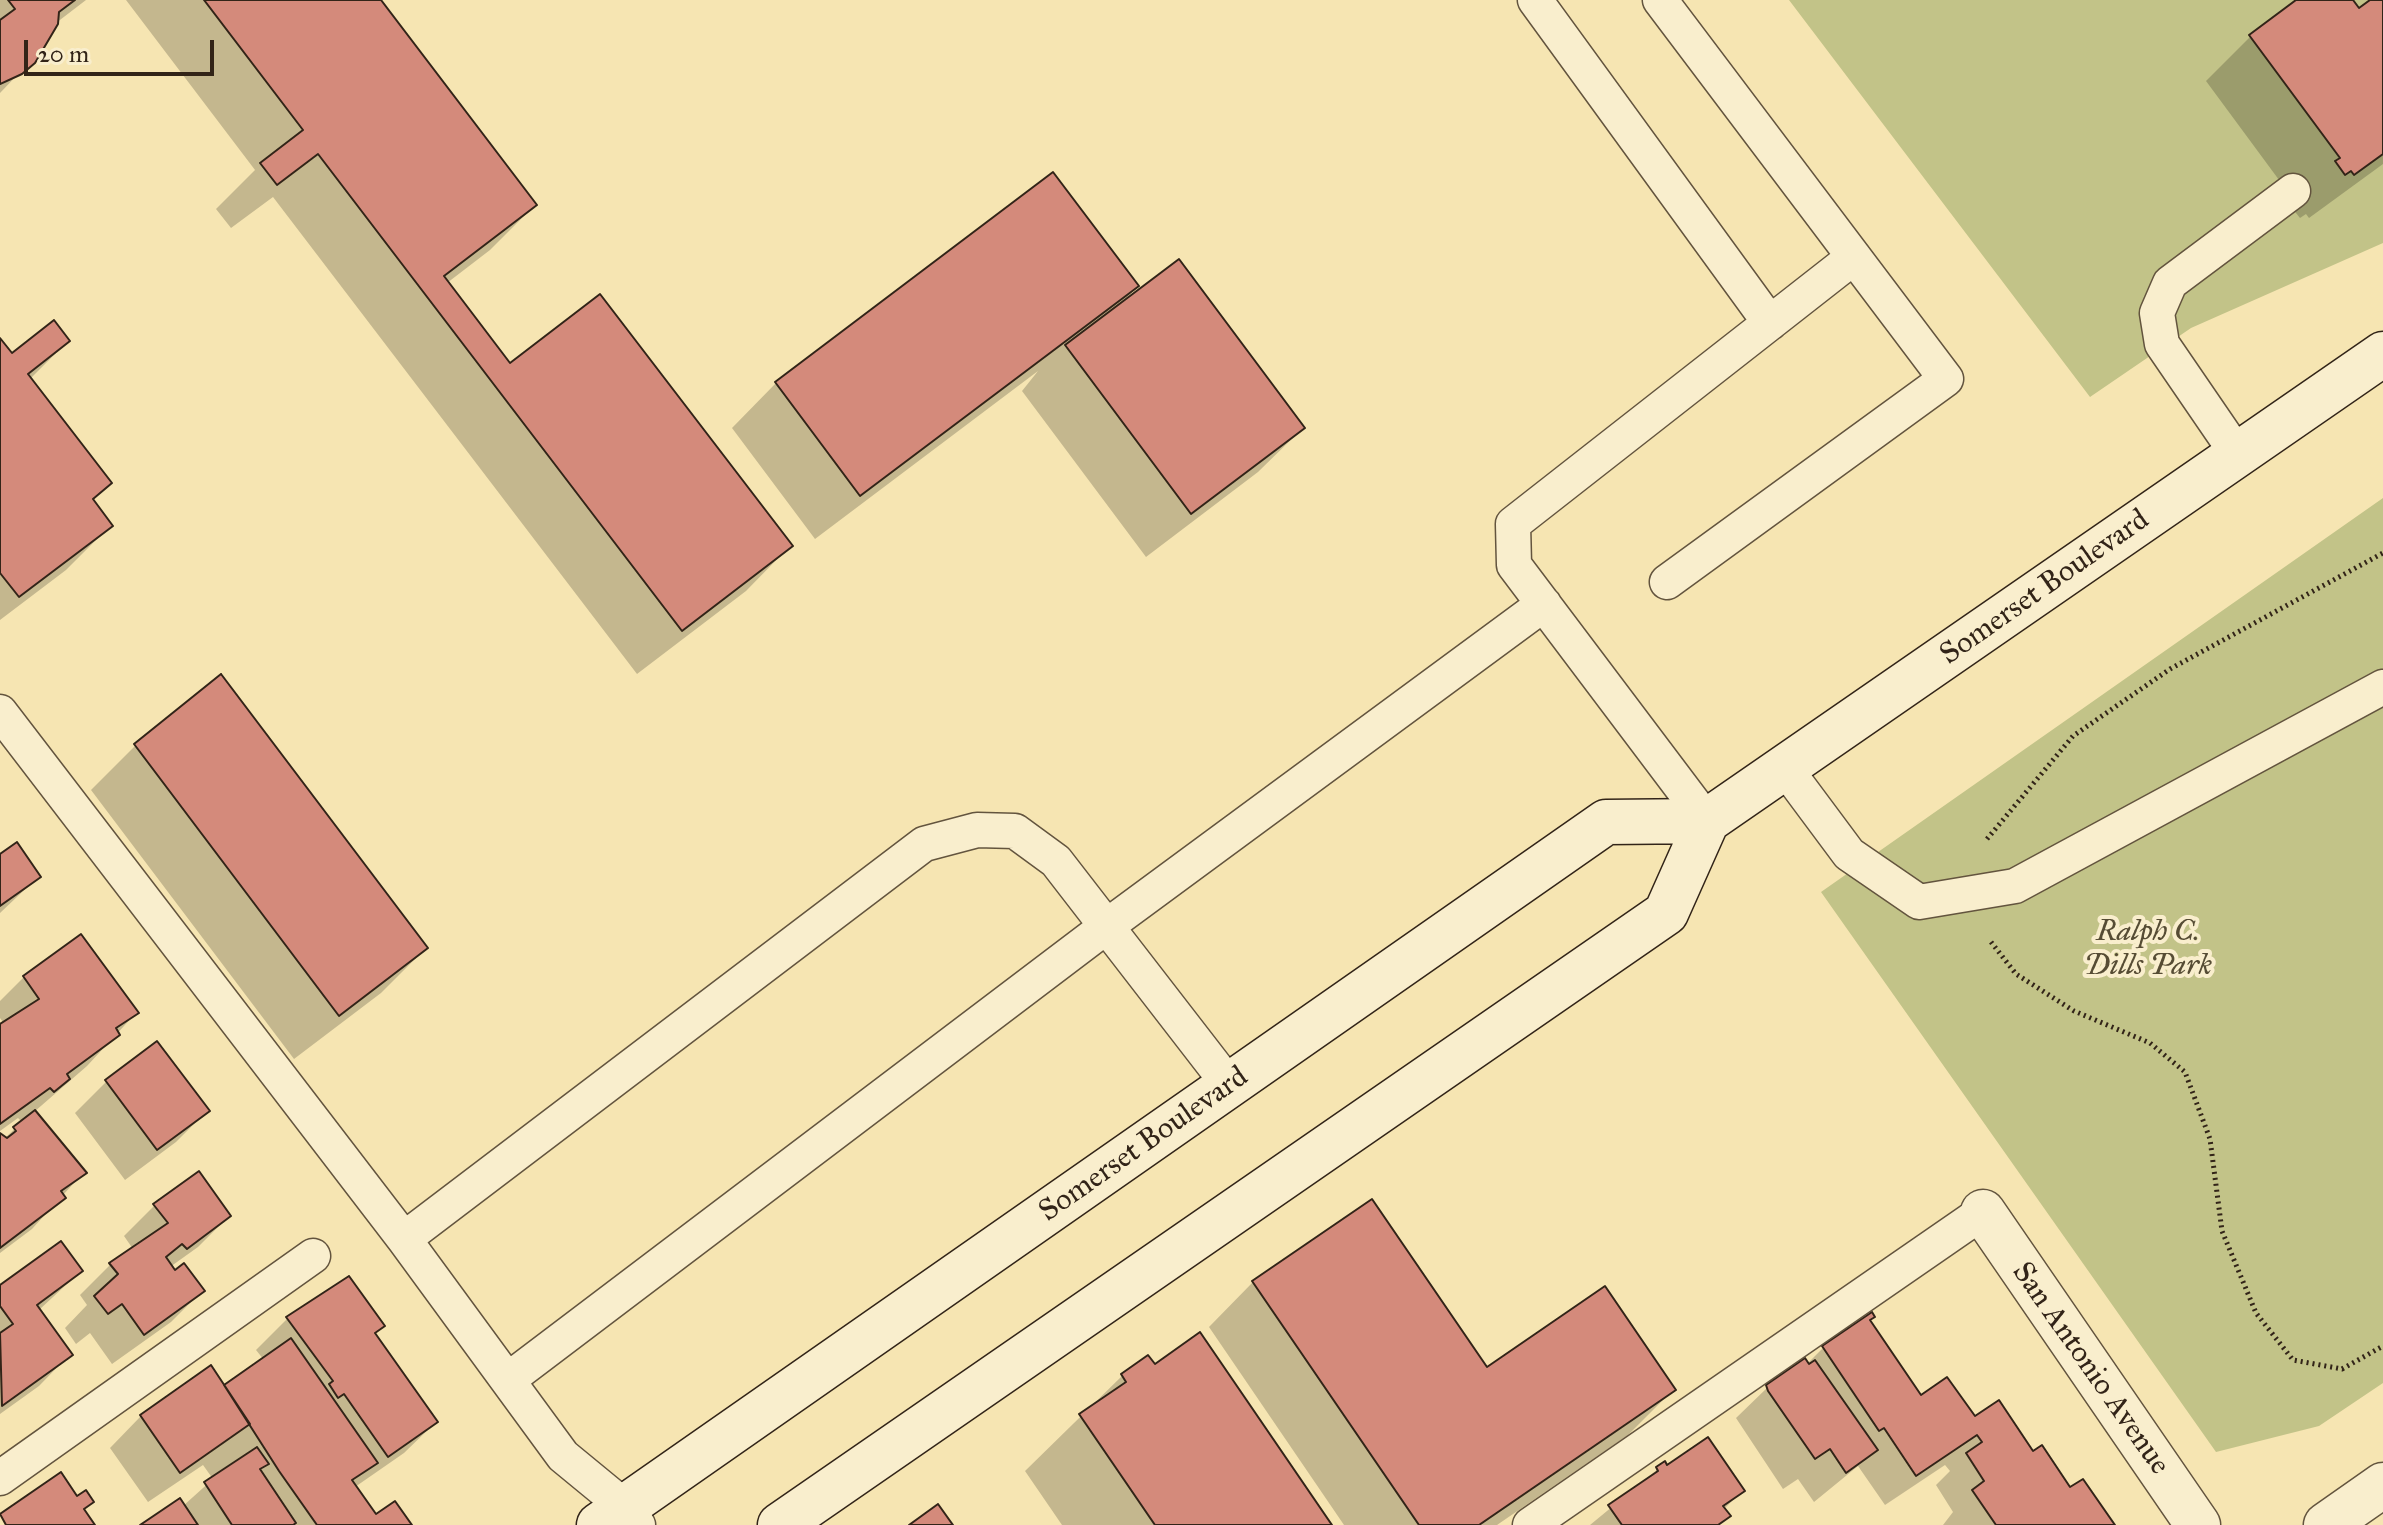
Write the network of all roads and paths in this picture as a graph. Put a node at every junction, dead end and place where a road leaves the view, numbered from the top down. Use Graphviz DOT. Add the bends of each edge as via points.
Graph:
graph roads {
  1 [pos="1535,0"];
  2 [pos="1660,0"];
  3 [pos="2293,191"];
  4 [pos="1854,257"];
  5 [pos="1770,323"];
  6 [pos="2383,354"];
  7 [pos="2238,455"];
  8 [pos="2383,553"];
  9 [pos="1667,582"];
  10 [pos="1544,604"];
  11 [pos="2383,687"];
  12 [pos="0,712"];
  13 [pos="1785,768"];
  14 [pos="1707,821"];
  15 [pos="1970,893"];
  16 [pos="1107,926"];
  17 [pos="1230,1086"];
  18 [pos="1983,1212"];
  19 [pos="404,1239"];
  20 [pos="313,1256"];
  21 [pos="2383,1346"];
  22 [pos="509,1379"];
  23 [pos="0,1478"];
  24 [pos="2383,1485"];
  25 [pos="621,1519"];
  26 [pos="780,1525"];
  27 [pos="1530,1525"];
  28 [pos="2198,1525"];
  29 [pos="2326,1525"];
  1 -- 5 [label="lane"];
  2 -- 4 [label="lane"];
  3 -- 7 [label="lane" via="2170,283 2157,313 2162,344"];
  4 -- 5 [label="lane"];
  4 -- 9 [label="lane" via="1946,379"];
  5 -- 10 [label="lane" via="1513,524 1514,565"];
  6 -- 7 [label="main road, Somerset Boulevard"];
  7 -- 13 [label="main road, Somerset Boulevard"];
  8 -- 15 [label="path" via="2170,669 2073,736 1991,832 1971,870"];
  10 -- 14 [label="lane"];
  10 -- 16 [label="lane"];
  11 -- 15 [label="lane" via="2015,886"];
  12 -- 19 [label="lane"];
  13 -- 14 [label="main road, Somerset Boulevard"];
  13 -- 15 [label="lane" via="1849,854 1919,902"];
  14 -- 17 [label="main road, Somerset Boulevard" via="1606,822"];
  14 -- 26 [label="main road" via="1666,913"];
  15 -- 21 [label="path" via="1969,913 2016,974 2074,1011 2150,1043 2185,1072 2210,1139 2222,1231 2256,1313 2293,1360 2342,1369"];
  16 -- 17 [label="lane"];
  16 -- 19 [label="lane" via="1056,861 1015,831 977,830 924,844"];
  16 -- 22 [label="lane"];
  17 -- 25 [label="main road, Somerset Boulevard"];
  18 -- 27 [label="lane"];
  18 -- 28 [label="main road, San Antonio Avenue"];
  19 -- 22 [label="lane"];
  20 -- 23 [label="lane"];
  22 -- 25 [label="lane" via="563,1456"];
  24 -- 29 [label="main road"];
}
